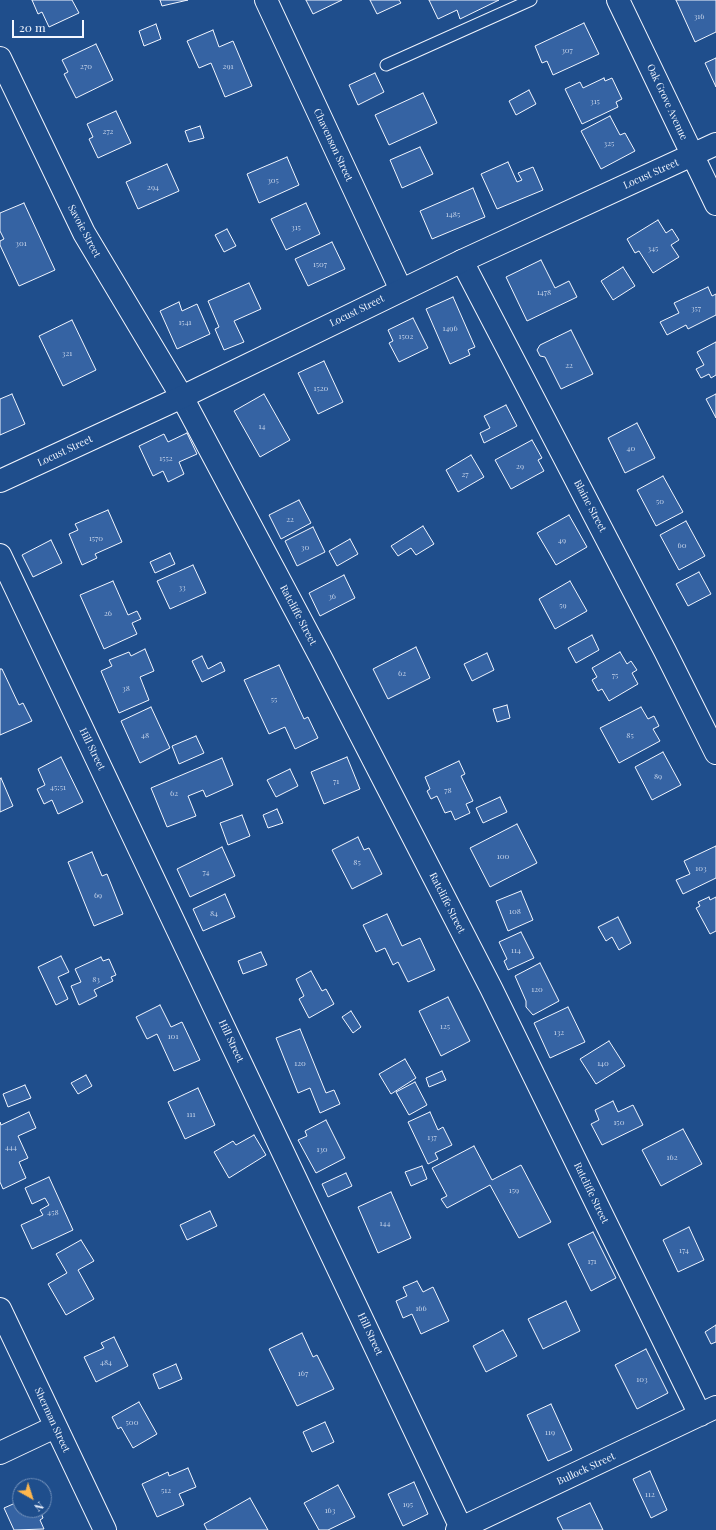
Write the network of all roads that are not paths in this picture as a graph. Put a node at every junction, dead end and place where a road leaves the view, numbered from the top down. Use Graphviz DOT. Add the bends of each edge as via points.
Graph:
graph roads {
  1 [pos="266,0"];
  2 [pos="531,0"];
  3 [pos="618,0"];
  4 [pos="0,58"];
  5 [pos="386,65"];
  6 [pos="716,144"];
  7 [pos="692,156"];
  8 [pos="716,204"];
  9 [pos="462,261"];
  10 [pos="401,290"];
  11 [pos="182,397"];
  12 [pos="0,481"];
  13 [pos="0,555"];
  14 [pos="716,753"];
  15 [pos="0,1309"];
  16 [pos="708,1411"];
  17 [pos="55,1427"];
  18 [pos="0,1453"];
  19 [pos="459,1529"];
  20 [pos="104,1530"];
  1 -- 10 [label="street, Chavenson Street"];
  2 -- 5 [label="lane"];
  3 -- 7 [label="street, Oak Grove Avenue"];
  4 -- 11 [label="street, Savoie Street" via="84,233"];
  6 -- 7 [label="street, Locust Street"];
  7 -- 8 [label="street, Oak Grove Avenue"];
  7 -- 9 [label="street, Locust Street"];
  9 -- 10 [label="street, Locust Street"];
  9 -- 14 [label="street, Blaine Street"];
  10 -- 11 [label="street, Locust Street"];
  11 -- 12 [label="street, Locust Street"];
  11 -- 16 [label="street, Ratcliffe Street" via="321,658"];
  13 -- 19 [label="street, Hill Street"];
  15 -- 17 [label="street, Sherman Street"];
  16 -- 19 [label="street, Bullock Street"];
  17 -- 18 [label="street"];
  17 -- 20 [label="street, Sherman Street"];
}
